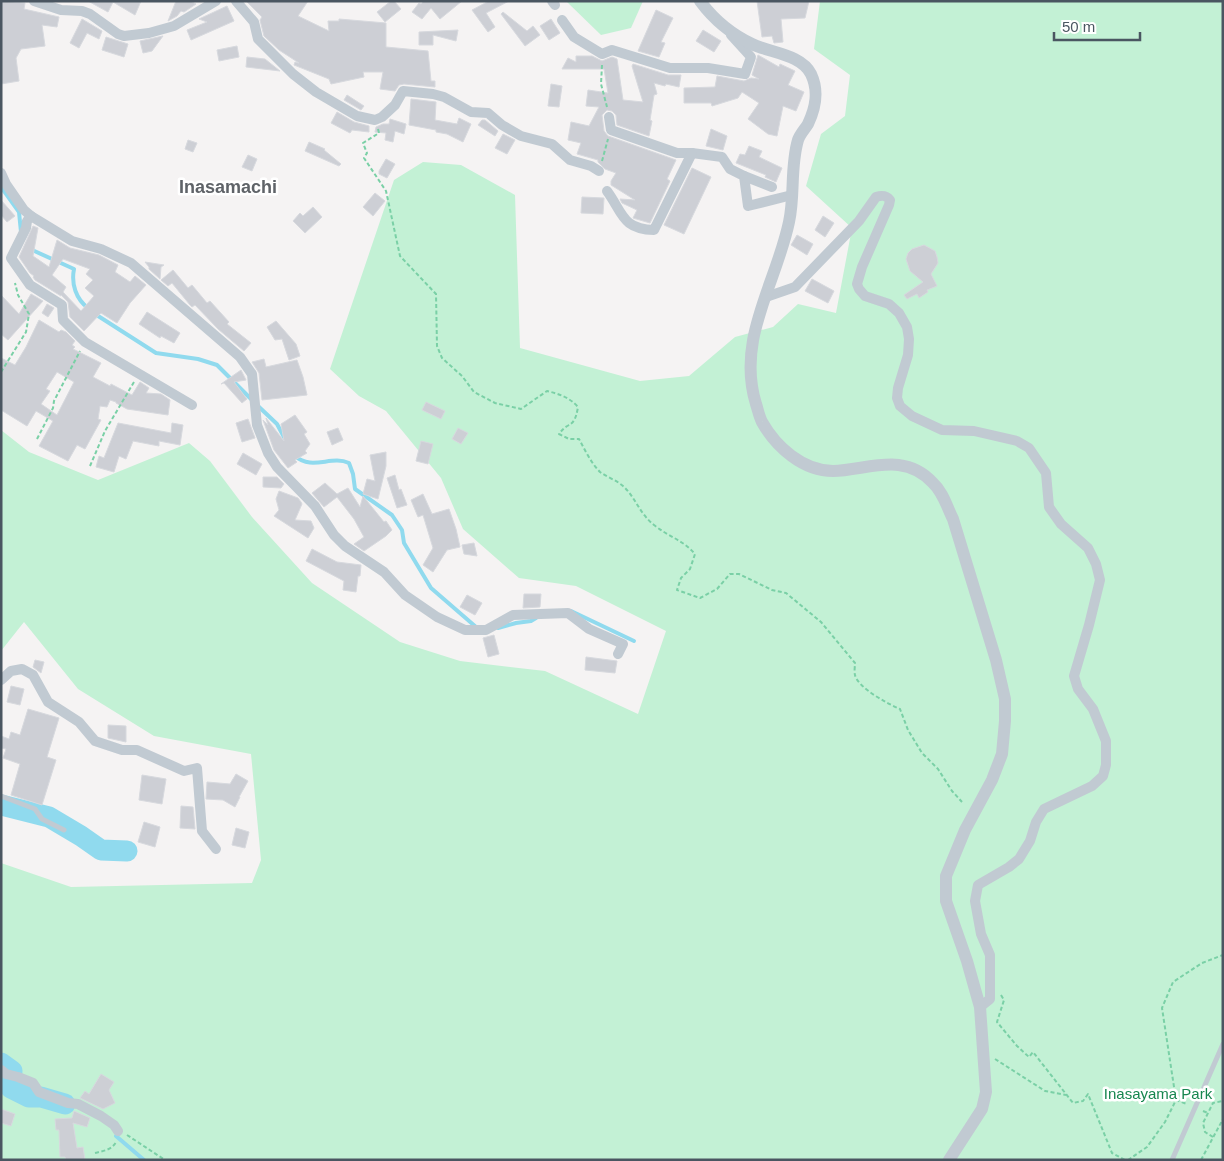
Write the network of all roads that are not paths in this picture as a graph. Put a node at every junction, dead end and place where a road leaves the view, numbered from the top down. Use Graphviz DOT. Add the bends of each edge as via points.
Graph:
graph roads {
  1 [pos="34,1"];
  2 [pos="216,1"];
  3 [pos="236,1"];
  4 [pos="700,1"];
  5 [pos="562,20"];
  6 [pos="726,29"];
  7 [pos="610,117"];
  8 [pos="692,152"];
  9 [pos="599,171"];
  10 [pos="1,173"];
  11 [pos="744,176"];
  12 [pos="772,187"];
  13 [pos="608,191"];
  14 [pos="792,195"];
  15 [pos="31,216"];
  16 [pos="766,297"];
  17 [pos="192,406"];
  18 [pos="618,654"];
  19 [pos="1,680"];
  20 [pos="1,796"];
  21 [pos="64,830"];
  22 [pos="216,849"];
  23 [pos="980,1007"];
  24 [pos="1223,1044"];
  25 [pos="4,1072"];
  26 [pos="118,1135"];
  27 [pos="949,1160"];
  28 [pos="1174,1160"];
  1 -- 2 [label="street" via="61,10 90,14 124,36 174,26"];
  3 -- 9 [label="street" via="254,22 258,39 294,74 316,92 357,116 375,120 382,117 395,105 403,91 433,94 472,112 488,113 520,136 552,144 570,160"];
  4 -- 6 [label="street"];
  5 -- 6 [label="street" via="574,37 602,54 612,50 670,68 708,68 745,74 751,57"];
  6 -- 14 [label="street" via="752,45 800,62 810,71 816,85 816,104 799,138"];
  7 -- 8 [label="street" via="611,130 677,153"];
  8 -- 11 [label="street" via="722,157 730,169"];
  8 -- 13 [label="street" via="654,230 641,230 624,221"];
  10 -- 15 [label="street"];
  11 -- 12 [label="street"];
  11 -- 14 [label="street" via="748,206"];
  14 -- 16 [label="street" via="785,241"];
  15 -- 17 [label="street" via="11,258 30,285 62,305 63,320 85,342"];
  15 -- 18 [label="street" via="72,241 101,249 131,264 240,357 252,374 257,425 277,466 315,506 345,546 384,572 406,595 437,617 466,630 486,630 513,615 568,613 589,629 623,644"];
  16 -- 23 [label="street" via="755,327 750,380 761,420 772,438 795,459 820,470 850,470 884,464 914,469 934,483 953,519 996,660 1005,698 1002,754 946,876 946,901"];
  16 -- 23 [label="street" via="795,287 859,221 876,197 887,197 889,205 857,284 865,296 889,304 907,327 908,355 897,398 900,406 912,416 942,430 974,431 1017,440 1029,448 1046,473 1049,507 1060,524 1088,548 1096,564 1100,580 1074,676 1106,741 1106,765 1103,776 1092,786 1044,809 1019,859 978,885 975,901 981,934 990,955 991,975 990,999"];
  19 -- 22 [label="street" via="11,671 22,668 33,675 48,702 79,722 95,741 122,750 137,750 184,771 197,768 202,831"];
  20 -- 21 [label="lane" via="35,809 42,819"];
  23 -- 27 [label="street" via="986,1092 982,1109"];
  24 -- 28 [label="lane"];
  25 -- 26 [label="street" via="33,1083 39,1092 78,1104 101,1116 114,1125"];
}
